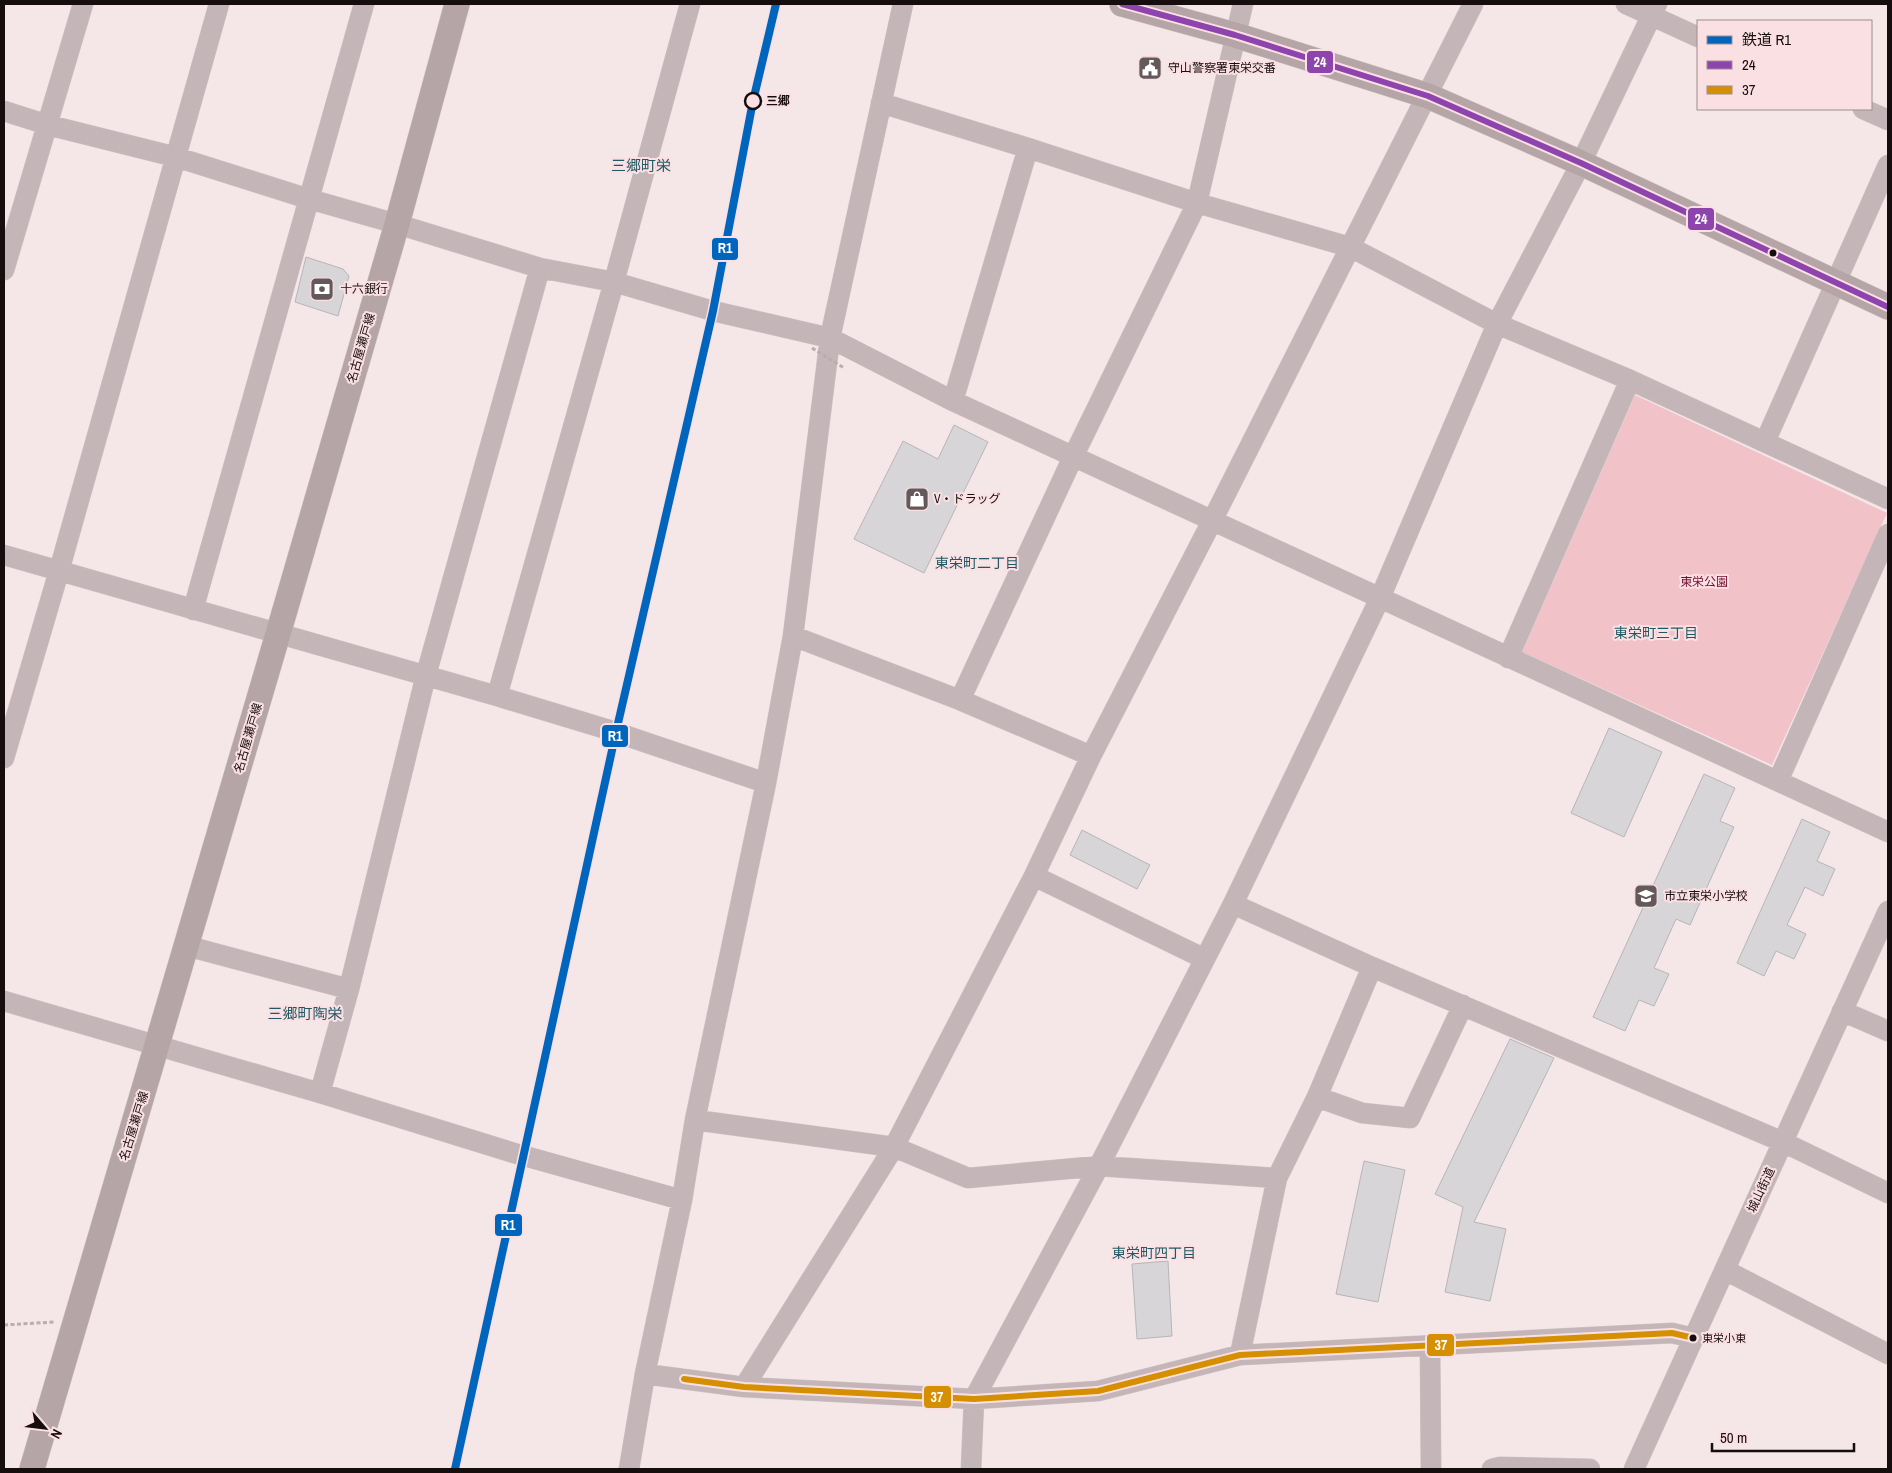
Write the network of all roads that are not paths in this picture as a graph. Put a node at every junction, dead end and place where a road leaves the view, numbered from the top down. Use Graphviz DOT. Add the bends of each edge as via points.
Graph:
graph roads {
  1 [pos="83,4"];
  2 [pos="219,4"];
  3 [pos="364,4"];
  4 [pos="457,4"];
  5 [pos="690,4"];
  6 [pos="903,4"];
  7 [pos="1122,4"];
  8 [pos="1243,4"];
  9 [pos="1473,4"];
  10 [pos="1626,4"];
  11 [pos="1654,10"];
  12 [pos="1235,36"];
  13 [pos="1697,36"];
  14 [pos="1428,96"];
  15 [pos="881,103"];
  16 [pos="1865,110"];
  17 [pos="4,111"];
  18 [pos="1888,120"];
  19 [pos="48,125"];
  20 [pos="1028,148"];
  21 [pos="176,157"];
  22 [pos="1581,163"];
  23 [pos="1888,165"];
  24 [pos="310,199"];
  25 [pos="1196,203"];
  26 [pos="397,224"];
  27 [pos="1350,247"];
  28 [pos="540,268"];
  29 [pos="4,270"];
  30 [pos="614,282"];
  31 [pos="1836,282"];
  32 [pos="1888,307"];
  33 [pos="1498,324"];
  34 [pos="830,338"];
  35 [pos="1630,380"];
  36 [pos="952,401"];
  37 [pos="1765,442"];
  38 [pos="1073,457"];
  39 [pos="1888,499"];
  40 [pos="1212,521"];
  41 [pos="1888,534"];
  42 [pos="4,555"];
  43 [pos="59,572"];
  44 [pos="1380,598"];
  45 [pos="193,610"];
  46 [pos="278,634"];
  47 [pos="793,636"];
  48 [pos="1508,658"];
  49 [pos="426,675"];
  50 [pos="497,696"];
  51 [pos="960,700"];
  52 [pos="1091,756"];
  53 [pos="4,758"];
  54 [pos="1778,781"];
  55 [pos="766,783"];
  56 [pos="1888,832"];
  57 [pos="1034,876"];
  58 [pos="1233,904"];
  59 [pos="1887,917"];
  60 [pos="187,946"];
  61 [pos="1205,959"];
  62 [pos="1372,968"];
  63 [pos="349,990"];
  64 [pos="4,1001"];
  65 [pos="1463,1005"];
  66 [pos="1842,1011"];
  67 [pos="1888,1031"];
  68 [pos="157,1047"];
  69 [pos="320,1093"];
  70 [pos="1317,1097"];
  71 [pos="695,1120"];
  72 [pos="1783,1142"];
  73 [pos="894,1147"];
  74 [pos="1099,1166"];
  75 [pos="1277,1178"];
  76 [pos="1888,1193"];
  77 [pos="682,1200"];
  78 [pos="1725,1270"];
  79 [pos="1694,1338"];
  80 [pos="1430,1346"];
  81 [pos="1888,1354"];
  82 [pos="1240,1355"];
  83 [pos="645,1374"];
  84 [pos="744,1387"];
  85 [pos="974,1399"];
  86 [pos="32,1469"];
  87 [pos="629,1469"];
  88 [pos="971,1469"];
  89 [pos="1431,1469"];
  90 [pos="1492,1469"];
  91 [pos="1590,1469"];
  92 [pos="1634,1469"];
  1 -- 19 [label="street"];
  2 -- 21 [label="street"];
  3 -- 24 [label="street"];
  4 -- 26 [label="main road, 名古屋瀬戸線"];
  5 -- 30 [label="street"];
  6 -- 15 [label="street"];
  7 -- 12 [label="main road"];
  8 -- 12 [label="street"];
  9 -- 14 [label="street"];
  10 -- 11 [label="street"];
  11 -- 13 [label="street"];
  11 -- 22 [label="street"];
  12 -- 14 [label="main road"];
  12 -- 25 [label="street"];
  14 -- 22 [label="main road"];
  14 -- 27 [label="street"];
  15 -- 20 [label="street"];
  15 -- 34 [label="street"];
  16 -- 18 [label="street"];
  17 -- 19 [label="street"];
  19 -- 21 [label="street"];
  19 -- 29 [label="street"];
  20 -- 25 [label="street"];
  20 -- 36 [label="street"];
  21 -- 24 [label="street"];
  21 -- 43 [label="street"];
  22 -- 31 [label="main road"];
  22 -- 33 [label="street"];
  23 -- 31 [label="street"];
  24 -- 26 [label="street"];
  24 -- 45 [label="street"];
  25 -- 27 [label="street"];
  25 -- 38 [label="street"];
  26 -- 28 [label="street"];
  26 -- 46 [label="main road, 名古屋瀬戸線"];
  27 -- 33 [label="street"];
  27 -- 40 [label="street"];
  28 -- 30 [label="street"];
  28 -- 49 [label="street"];
  30 -- 34 [label="street" via="713,311"];
  30 -- 50 [label="street"];
  31 -- 32 [label="main road"];
  31 -- 37 [label="street"];
  33 -- 35 [label="street"];
  33 -- 44 [label="street"];
  34 -- 36 [label="street"];
  34 -- 47 [label="street"];
  35 -- 37 [label="street"];
  35 -- 48 [label="street"];
  36 -- 38 [label="street"];
  37 -- 39 [label="street"];
  38 -- 40 [label="street"];
  38 -- 51 [label="street"];
  40 -- 44 [label="street"];
  40 -- 52 [label="street"];
  41 -- 54 [label="street"];
  42 -- 43 [label="street"];
  43 -- 45 [label="street"];
  43 -- 53 [label="street"];
  44 -- 48 [label="street"];
  44 -- 58 [label="street"];
  45 -- 46 [label="street"];
  46 -- 49 [label="street"];
  46 -- 60 [label="main road, 名古屋瀬戸線"];
  47 -- 51 [label="street"];
  47 -- 55 [label="street"];
  48 -- 54 [label="street"];
  49 -- 50 [label="street"];
  49 -- 63 [label="street"];
  50 -- 55 [label="street"];
  51 -- 52 [label="street"];
  52 -- 57 [label="street"];
  54 -- 56 [label="street"];
  55 -- 71 [label="street"];
  57 -- 61 [label="street"];
  57 -- 73 [label="street"];
  58 -- 61 [label="street"];
  58 -- 62 [label="street"];
  59 -- 66 [label="street, 城山街道"];
  60 -- 63 [label="street"];
  60 -- 68 [label="main road, 名古屋瀬戸線"];
  61 -- 74 [label="street"];
  62 -- 65 [label="street"];
  62 -- 70 [label="street"];
  63 -- 69 [label="street"];
  64 -- 68 [label="street"];
  65 -- 70 [label="street" via="1410,1118 1362,1112"];
  65 -- 72 [label="street"];
  66 -- 67 [label="street"];
  66 -- 72 [label="street, 城山街道"];
  68 -- 69 [label="street"];
  68 -- 86 [label="main road, 名古屋瀬戸線"];
  69 -- 77 [label="street"];
  70 -- 75 [label="street"];
  71 -- 73 [label="street"];
  71 -- 77 [label="street"];
  72 -- 76 [label="street"];
  72 -- 78 [label="street, 城山街道"];
  73 -- 74 [label="street" via="968,1178"];
  73 -- 84 [label="street"];
  74 -- 75 [label="street"];
  74 -- 85 [label="street"];
  75 -- 82 [label="street"];
  77 -- 83 [label="street"];
  78 -- 79 [label="street, 城山街道"];
  78 -- 81 [label="street"];
  79 -- 80 [label="street" via="1672,1333"];
  79 -- 92 [label="street, 城山街道"];
  80 -- 82 [label="street"];
  80 -- 89 [label="street"];
  82 -- 85 [label="street" via="1098,1391"];
  83 -- 84 [label="street"];
  83 -- 87 [label="street"];
  84 -- 85 [label="street"];
  85 -- 88 [label="street"];
  90 -- 91 [label="street" via="1500,1466"];
}
